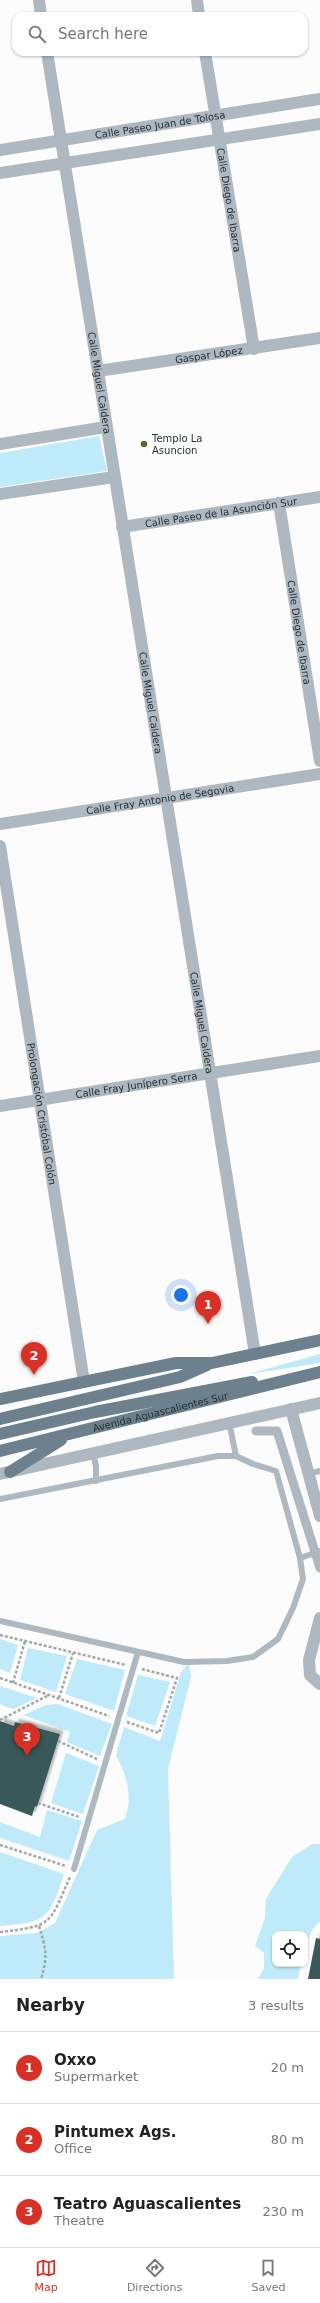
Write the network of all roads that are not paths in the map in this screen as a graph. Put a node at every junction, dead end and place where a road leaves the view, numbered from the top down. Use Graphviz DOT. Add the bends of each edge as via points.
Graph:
graph roads {
  1 [pos="38,0"];
  2 [pos="197,0"];
  3 [pos="40,12"];
  4 [pos="198,12"];
  5 [pos="48,56"];
  6 [pos="206,56"];
  7 [pos="320,100"];
  8 [pos="216,115"];
  9 [pos="320,124"];
  10 [pos="220,139"];
  11 [pos="61,140"];
  12 [pos="0,150"];
  13 [pos="64,163"];
  14 [pos="0,173"];
  15 [pos="320,338"];
  16 [pos="254,348"];
  17 [pos="98,372"];
  18 [pos="106,428"];
  19 [pos="0,444"];
  20 [pos="114,477"];
  21 [pos="0,494"];
  22 [pos="320,497"];
  23 [pos="279,503"];
  24 [pos="122,527"];
  25 [pos="320,761"];
  26 [pos="320,774"];
  27 [pos="166,798"];
  28 [pos="0,824"];
  29 [pos="0,846"];
  30 [pos="320,1056"];
  31 [pos="209,1073"];
  32 [pos="40,1100"];
  33 [pos="0,1106"];
  34 [pos="320,1340"];
  35 [pos="255,1354"];
  36 [pos="212,1363"];
  37 [pos="320,1371"];
  38 [pos="84,1382"];
  39 [pos="0,1399"];
  40 [pos="320,1402"];
  41 [pos="291,1409"];
  42 [pos="0,1419"];
  43 [pos="229,1422"];
  44 [pos="256,1431"];
  45 [pos="0,1434"];
  46 [pos="70,1434"];
  47 [pos="0,1451"];
  48 [pos="93,1453"];
  49 [pos="236,1456"];
  50 [pos="314,1472"];
  51 [pos="5,1473"];
  52 [pos="96,1481"];
  53 [pos="0,1499"];
  54 [pos="320,1516"];
  55 [pos="317,1552"];
  56 [pos="300,1558"];
  57 [pos="320,1568"];
  58 [pos="320,1618"];
  59 [pos="0,1621"];
  60 [pos="138,1652"];
  61 [pos="320,1684"];
  62 [pos="74,1868"];
  1 -- 3 [label="street"];
  2 -- 4 [label="street"];
  5 -- 11 [label="street, Calle Miguel Caldera"];
  6 -- 8 [label="street, Calle Diego de Ibarra"];
  7 -- 8 [label="street, Calle Paseo Juan de Tolosa"];
  8 -- 10 [label="street, Calle Diego de Ibarra"];
  8 -- 11 [label="street, Calle Paseo Juan de Tolosa"];
  9 -- 10 [label="street"];
  10 -- 13 [label="street"];
  10 -- 16 [label="street, Calle Diego de Ibarra"];
  11 -- 12 [label="street, Calle Paseo Juan de Tolosa"];
  11 -- 13 [label="street, Calle Miguel Caldera"];
  13 -- 14 [label="street"];
  13 -- 17 [label="street, Calle Miguel Caldera"];
  15 -- 16 [label="street, Gaspar López"];
  16 -- 17 [label="street, Gaspar López"];
  17 -- 18 [label="street, Calle Miguel Caldera"];
  18 -- 19 [label="street"];
  18 -- 20 [label="street, Calle Miguel Caldera"];
  20 -- 21 [label="street"];
  20 -- 24 [label="street, Calle Miguel Caldera"];
  22 -- 23 [label="street, Calle Paseo de la Asunción Sur"];
  23 -- 24 [label="street, Calle Paseo de la Asunción Sur"];
  23 -- 25 [label="street, Calle Diego de Ibarra"];
  24 -- 27 [label="street, Calle Miguel Caldera"];
  26 -- 27 [label="street, Calle Fray Antonio de Segovia"];
  27 -- 28 [label="street, Calle Fray Antonio de Segovia"];
  27 -- 31 [label="street, Calle Miguel Caldera"];
  29 -- 32 [label="street, Prolongación Cristóbal Colón"];
  30 -- 31 [label="street, Calle Fray Junípero Serra"];
  31 -- 32 [label="street, Calle Fray Junípero Serra"];
  31 -- 35 [label="street, Calle Miguel Caldera"];
  32 -- 33 [label="street, Calle Fray Junípero Serra"];
  32 -- 38 [label="street, Prolongación Cristóbal Colón"];
  34 -- 35 [label="main road"];
  35 -- 36 [label="main road"];
  36 -- 38 [label="main road" via="176,1363"];
  36 -- 42 [label="main road" via="180,1377"];
  37 -- 45 [label="main road, Avenida Aguascalientes Sur" via="208,1390"];
  37 -- 46 [label="main road, Avenida Aguascalientes Sur"];
  38 -- 39 [label="main road"];
  40 -- 41 [label="street"];
  41 -- 43 [label="street"];
  41 -- 50 [label="street"];
  43 -- 48 [label="street"];
  43 -- 49 [label="lane"];
  44 -- 55 [label="street" via="277,1431"];
  46 -- 47 [label="main road, Avenida Aguascalientes Sur"];
  46 -- 51 [label="main road"];
  48 -- 51 [label="street"];
  48 -- 52 [label="lane"];
  49 -- 52 [label="lane" via="218,1456"];
  49 -- 56 [label="lane" via="276,1471"];
  50 -- 54 [label="street"];
  52 -- 53 [label="lane"];
  55 -- 56 [label="lane"];
  55 -- 57 [label="street"];
  56 -- 60 [label="lane" via="303,1579 293,1608 278,1639 253,1657 227,1661 184,1662"];
  58 -- 61 [label="street" via="309,1660 310,1675"];
  59 -- 60 [label="lane"];
  60 -- 62 [label="lane"];
}
